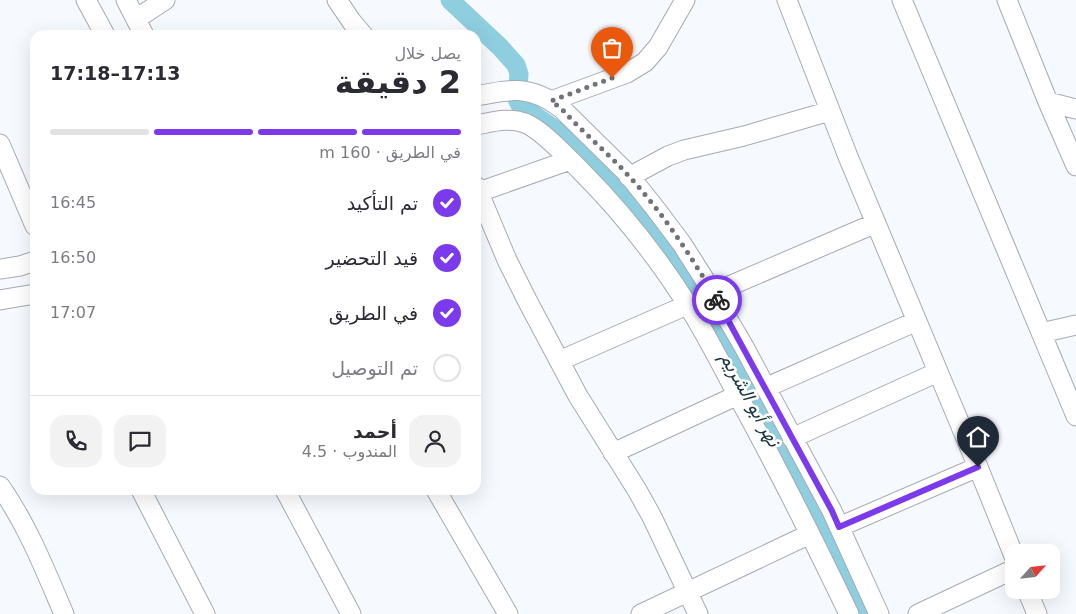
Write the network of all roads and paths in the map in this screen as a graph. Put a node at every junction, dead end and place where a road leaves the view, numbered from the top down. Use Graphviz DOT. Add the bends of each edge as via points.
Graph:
graph roads {
  1 [pos="86,0"];
  2 [pos="126,0"];
  3 [pos="165,0"];
  4 [pos="337,0"];
  5 [pos="685,0"];
  6 [pos="787,0"];
  7 [pos="902,0"];
  8 [pos="1007,0"];
  9 [pos="140,27"];
  10 [pos="102,30"];
  11 [pos="359,30"];
  12 [pos="481,95"];
  13 [pos="551,101"];
  14 [pos="1048,102"];
  15 [pos="1076,109"];
  16 [pos="830,111"];
  17 [pos="481,124"];
  18 [pos="0,144"];
  19 [pos="570,160"];
  20 [pos="1076,166"];
  21 [pos="630,177"];
  22 [pos="481,187"];
  23 [pos="481,198"];
  24 [pos="30,214"];
  25 [pos="876,223"];
  26 [pos="30,263"];
  27 [pos="0,269"];
  28 [pos="713,293"];
  29 [pos="30,295"];
  30 [pos="0,300"];
  31 [pos="687,305"];
  32 [pos="917,321"];
  33 [pos="1076,325"];
  34 [pos="1041,333"];
  35 [pos="559,361"];
  36 [pos="938,372"];
  37 [pos="766,388"];
  38 [pos="738,395"];
  39 [pos="1076,416"];
  40 [pos="792,438"];
  41 [pos="614,453"];
  42 [pos="978,467"];
  43 [pos="0,486"];
  44 [pos="144,495"];
  45 [pos="288,495"];
  46 [pos="439,495"];
  47 [pos="839,527"];
  48 [pos="810,534"];
  49 [pos="1009,544"];
  50 [pos="1005,573"];
  51 [pos="688,592"];
  52 [pos="1031,599"];
  53 [pos="64,614"];
  54 [pos="205,614"];
  55 [pos="351,614"];
  56 [pos="508,614"];
  57 [pos="642,614"];
  58 [pos="698,614"];
  59 [pos="849,614"];
  60 [pos="879,614"];
  61 [pos="918,614"];
  62 [pos="1037,614"];
  1 -- 10 [label="street"];
  2 -- 9 [label="street"];
  3 -- 9 [label="street"];
  4 -- 11 [label="street"];
  5 -- 13 [label="street" via="645,62 627,73"];
  6 -- 16 [label="street"];
  7 -- 34 [label="street"];
  8 -- 14 [label="street"];
  12 -- 13 [label="street" via="517,90"];
  13 -- 21 [label="street"];
  14 -- 15 [label="street"];
  14 -- 20 [label="street"];
  16 -- 21 [label="street" via="684,150"];
  16 -- 25 [label="street"];
  17 -- 19 [label="street" via="502,120 523,123 537,130"];
  18 -- 24 [label="street"];
  19 -- 22 [label="street"];
  19 -- 31 [label="street" via="635,232"];
  21 -- 28 [label="street" via="682,244"];
  23 -- 35 [label="street" via="507,260"];
  25 -- 28 [label="street"];
  25 -- 32 [label="street"];
  26 -- 27 [label="street"];
  28 -- 37 [label="street"];
  29 -- 30 [label="street"];
  31 -- 35 [label="street"];
  31 -- 38 [label="street"];
  32 -- 36 [label="street"];
  32 -- 37 [label="street"];
  33 -- 34 [label="street"];
  34 -- 39 [label="street"];
  35 -- 41 [label="street"];
  36 -- 40 [label="street"];
  36 -- 42 [label="street"];
  37 -- 40 [label="street"];
  38 -- 41 [label="street"];
  38 -- 48 [label="street"];
  40 -- 47 [label="street"];
  41 -- 51 [label="street" via="652,517"];
  42 -- 47 [label="street"];
  42 -- 49 [label="street"];
  43 -- 53 [label="street" via="33,541"];
  44 -- 54 [label="street"];
  45 -- 55 [label="street"];
  46 -- 56 [label="street"];
  47 -- 60 [label="street"];
  48 -- 51 [label="street"];
  48 -- 59 [label="street"];
  50 -- 61 [label="street"];
  51 -- 57 [label="street"];
  51 -- 58 [label="street"];
  52 -- 62 [label="street"];
}
